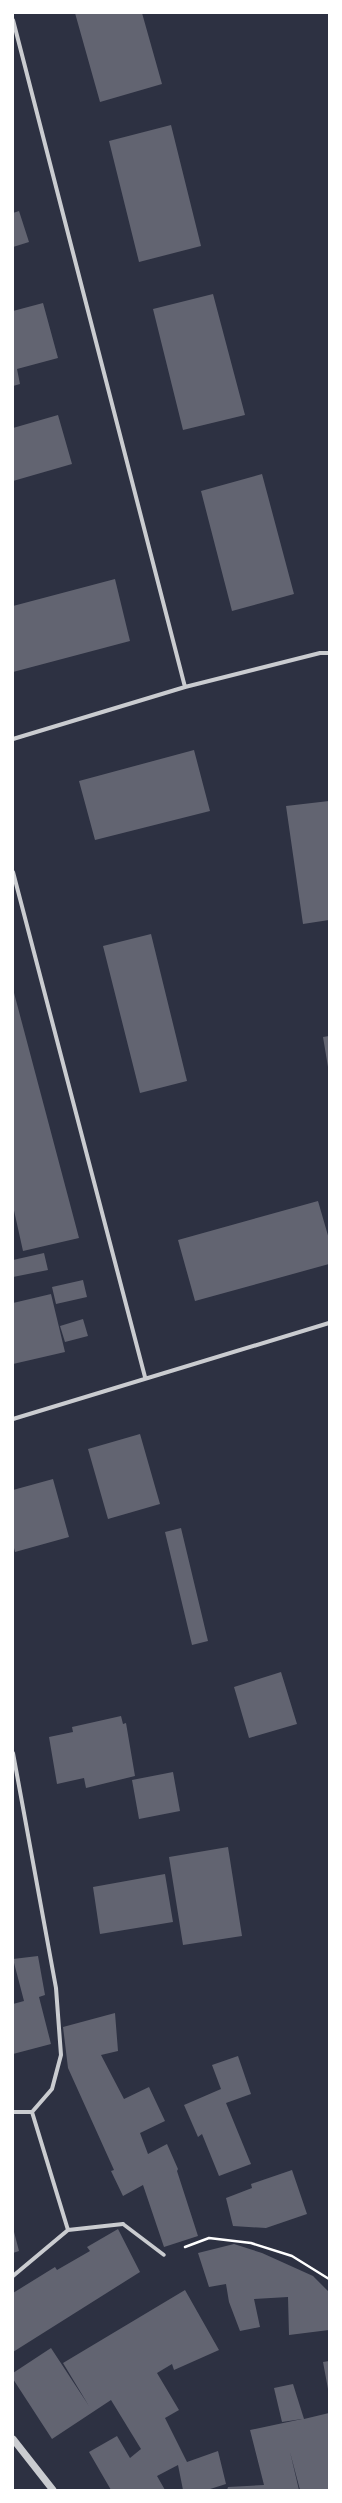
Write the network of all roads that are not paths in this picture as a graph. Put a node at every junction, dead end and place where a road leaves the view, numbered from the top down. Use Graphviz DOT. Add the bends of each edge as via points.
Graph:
graph roads {
  1 [pos="13,20"];
  2 [pos="329,653"];
  3 [pos="185,687"];
  4 [pos="13,739"];
  5 [pos="13,872"];
  6 [pos="329,1322"];
  7 [pos="145,1377"];
  8 [pos="13,1419"];
  9 [pos="13,1753"];
  10 [pos="13,2112"];
  11 [pos="32,2112"];
  12 [pos="124,2224"];
  13 [pos="68,2230"];
  14 [pos="164,2254"];
  15 [pos="13,2276"];
  16 [pos="13,2439"];
  17 [pos="54,2490"];
  1 -- 3 [label="street"];
  2 -- 3 [label="street"];
  3 -- 4 [label="street"];
  5 -- 7 [label="street"];
  6 -- 7 [label="street"];
  7 -- 8 [label="street"];
  9 -- 11 [label="street" via="51,1959 61,2055 52,2089"];
  10 -- 11 [label="street"];
  11 -- 13 [label="street"];
  12 -- 13 [label="street"];
  12 -- 14 [label="street"];
  13 -- 15 [label="street"];
  16 -- 17 [label="street"];
}
